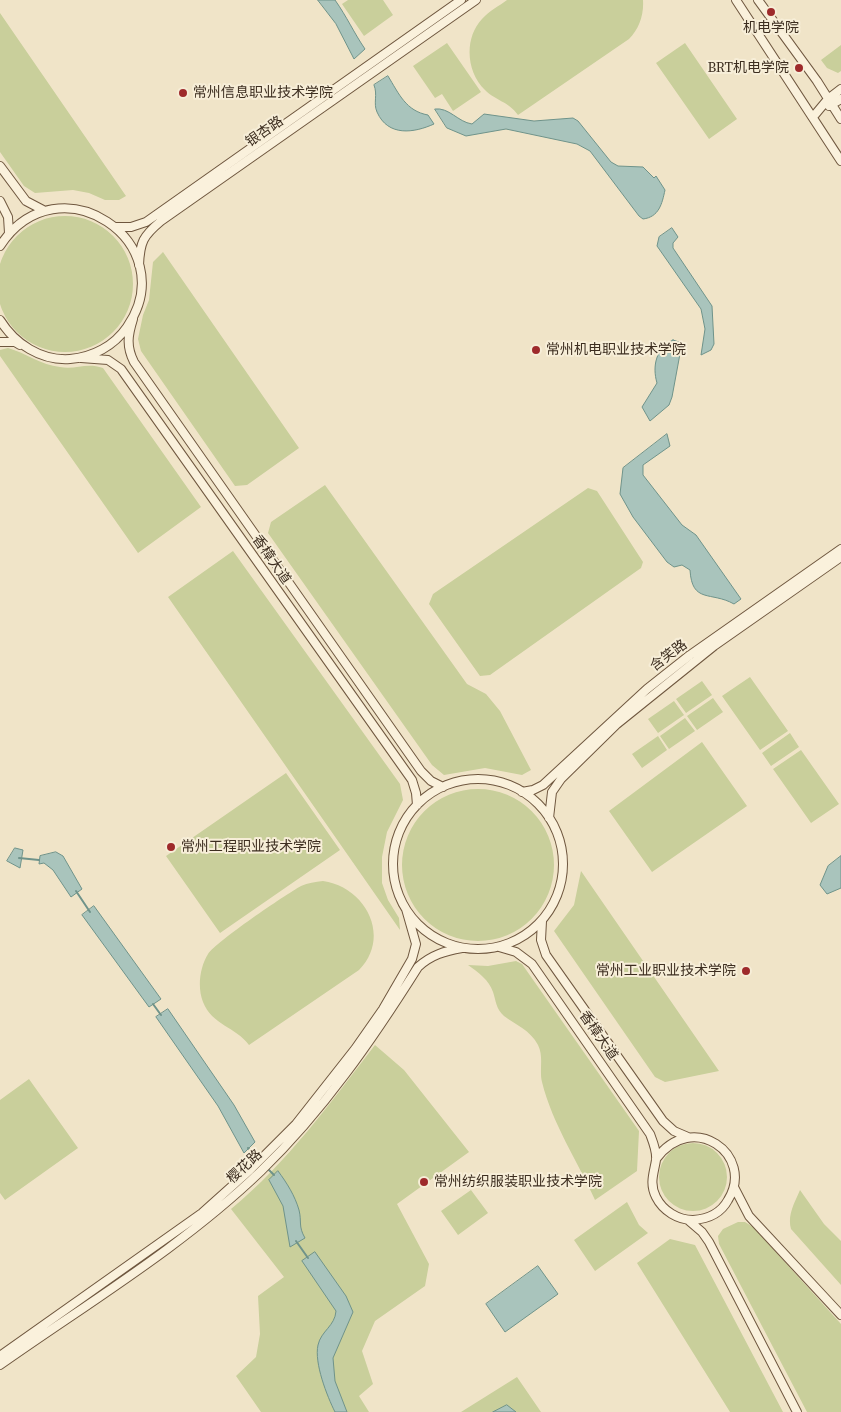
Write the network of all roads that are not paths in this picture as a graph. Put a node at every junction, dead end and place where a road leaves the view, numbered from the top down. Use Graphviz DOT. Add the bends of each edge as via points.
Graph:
graph roads {
  1 [pos="461,0"];
  2 [pos="476,0"];
  3 [pos="736,0"];
  4 [pos="758,0"];
  5 [pos="841,88"];
  6 [pos="841,98"];
  7 [pos="830,102"];
  8 [pos="813,116"];
  9 [pos="841,120"];
  10 [pos="841,161"];
  11 [pos="0,166"];
  12 [pos="0,201"];
  13 [pos="45,211"];
  14 [pos="116,227"];
  15 [pos="9,233"];
  16 [pos="0,246"];
  17 [pos="139,265"];
  18 [pos="133,319"];
  19 [pos="0,320"];
  20 [pos="0,342"];
  21 [pos="30,350"];
  22 [pos="81,358"];
  23 [pos="841,549"];
  24 [pos="841,557"];
  25 [pos="443,787"];
  26 [pos="522,792"];
  27 [pos="417,805"];
  28 [pos="549,818"];
  29 [pos="406,909"];
  30 [pos="542,921"];
  31 [pos="497,947"];
  32 [pos="462,948"];
  33 [pos="688,1137"];
  34 [pos="269,1157"];
  35 [pos="656,1159"];
  36 [pos="258,1169"];
  37 [pos="734,1187"];
  38 [pos="688,1220"];
  39 [pos="841,1315"];
  40 [pos="0,1356"];
  41 [pos="0,1365"];
  42 [pos="797,1412"];
  1 -- 14 [label="street, 银杏路" via="146,222"];
  2 -- 17 [label="street, 银杏路" via="161,221 148,232 140,245"];
  3 -- 8 [label="street"];
  4 -- 7 [label="street"];
  5 -- 7 [label="street"];
  6 -- 7 [label="street"];
  7 -- 8 [label="street"];
  7 -- 9 [label="street"];
  8 -- 10 [label="street"];
  11 -- 13 [label="street" via="26,201"];
  12 -- 15 [label="street" via="8,217"];
  13 -- 14 [label="street" via="79,209 99,215"];
  13 -- 15 [label="street" via="27,218"];
  14 -- 17 [label="street" via="130,244"];
  15 -- 16 [label="street"];
  17 -- 18 [label="street, 香樟大道" via="140,292"];
  18 -- 22 [label="street" via="111,344"];
  18 -- 25 [label="street, 香樟大道" via="127,337 134,362 421,771"];
  19 -- 21 [label="street" via="16,340"];
  20 -- 21 [label="street, 香樟大道" via="15,342"];
  21 -- 22 [label="street, 香樟大道" via="63,359"];
  22 -- 27 [label="street, 香樟大道" via="108,360 121,369 412,780"];
  23 -- 26 [label="street, 含笑路" via="690,655 647,689 543,785"];
  24 -- 28 [label="street, 含笑路" via="714,646 617,724 561,779 552,792"];
  25 -- 26 [label="street" via="463,780 488,780"];
  25 -- 27 [label="street"];
  26 -- 28 [label="street"];
  27 -- 29 [label="street" via="404,822 394,852 397,890"];
  28 -- 30 [label="street" via="561,846 563,876 559,892"];
  29 -- 32 [label="street" via="421,928 435,938"];
  29 -- 34 [label="street, 樱花路" via="416,944 412,959 355,1049"];
  30 -- 31 [label="street" via="523,938"];
  30 -- 33 [label="street, 香樟大道" via="541,940 546,955 663,1121"];
  31 -- 32 [label="street"];
  31 -- 35 [label="street, 香樟大道" via="516,952 532,964 650,1134"];
  32 -- 34 [label="street, 樱花路" via="437,954 418,967 362,1053 326,1099"];
  33 -- 35 [label="street" via="675,1140"];
  33 -- 37 [label="street" via="716,1143 726,1153 733,1166"];
  34 -- 36 [label="street, 樱花路"];
  35 -- 38 [label="street" via="652,1172 656,1198 675,1216"];
  36 -- 40 [label="street, 樱花路" via="160,1244"];
  36 -- 41 [label="street, 樱花路" via="178,1240"];
  37 -- 38 [label="street" via="725,1206 714,1215"];
  37 -- 39 [label="street" via="749,1216"];
  38 -- 42 [label="street" via="709,1242"];
}
